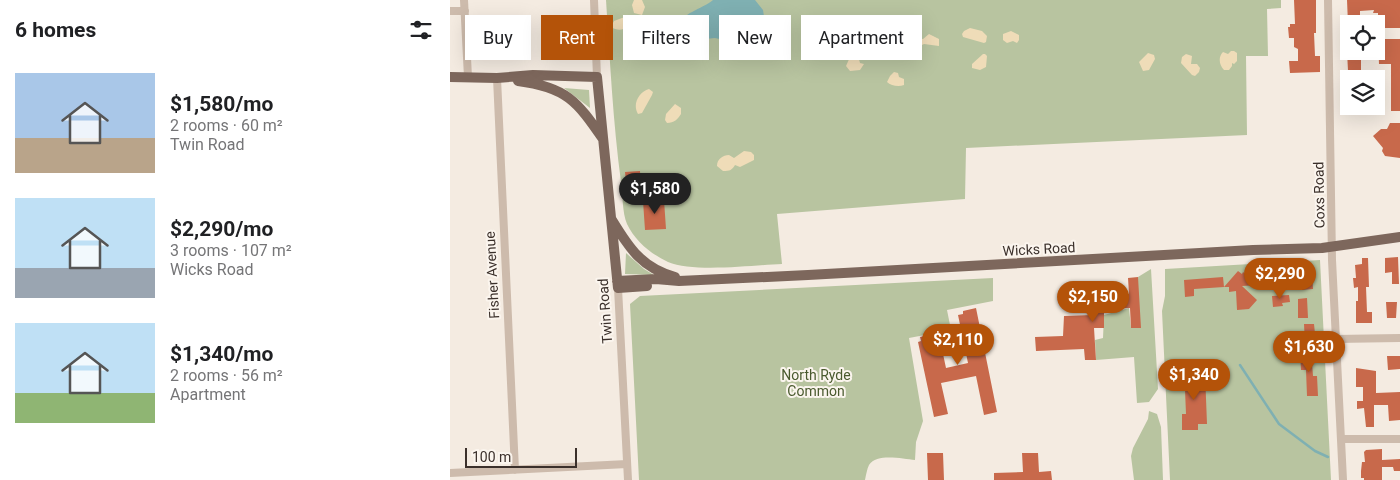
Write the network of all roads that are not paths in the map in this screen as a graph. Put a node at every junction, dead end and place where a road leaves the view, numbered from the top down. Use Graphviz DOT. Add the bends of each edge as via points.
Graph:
graph roads {
  1 [pos="464,0"];
  2 [pos="594,0"];
  3 [pos="1328,0"];
  4 [pos="450,11"];
  5 [pos="465,11"];
  6 [pos="450,77"];
  7 [pos="468,77"];
  8 [pos="496,78"];
  9 [pos="597,80"];
  10 [pos="534,83"];
  11 [pos="603,140"];
  12 [pos="611,216"];
  13 [pos="1400,237"];
  14 [pos="1332,246"];
  15 [pos="691,280"];
  16 [pos="617,285"];
  17 [pos="1400,338"];
  18 [pos="1335,339"];
  19 [pos="1340,439"];
  20 [pos="1400,439"];
  21 [pos="627,464"];
  22 [pos="515,470"];
  23 [pos="450,473"];
  24 [pos="628,480"];
  25 [pos="1343,480"];
  1 -- 5 [label="street"];
  2 -- 9 [label="street, Twin Road"];
  3 -- 14 [label="street, Coxs Road"];
  4 -- 5 [label="street"];
  5 -- 7 [label="street"];
  6 -- 7 [label="main road"];
  7 -- 8 [label="main road"];
  8 -- 9 [label="main road" via="533,76"];
  8 -- 10 [label="main road"];
  8 -- 22 [label="street, Fisher Avenue"];
  9 -- 10 [label="main road"];
  9 -- 11 [label="main road, Twin Road"];
  10 -- 11 [label="main road, Twin Road" via="554,88 574,101"];
  11 -- 12 [label="main road, Twin Road"];
  12 -- 15 [label="main road" via="627,244 644,262 666,274"];
  12 -- 16 [label="main road, Twin Road"];
  13 -- 14 [label="main road, Wicks Road"];
  14 -- 15 [label="main road, Wicks Road"];
  14 -- 18 [label="street, Coxs Road"];
  15 -- 16 [label="main road, Wicks Road" via="656,279"];
  16 -- 21 [label="street, Twin Road"];
  17 -- 18 [label="street"];
  18 -- 19 [label="street, Coxs Road"];
  19 -- 20 [label="street"];
  19 -- 25 [label="street, Coxs Road"];
  21 -- 22 [label="street"];
  21 -- 24 [label="street, Twin Road"];
  22 -- 23 [label="street"];
}
